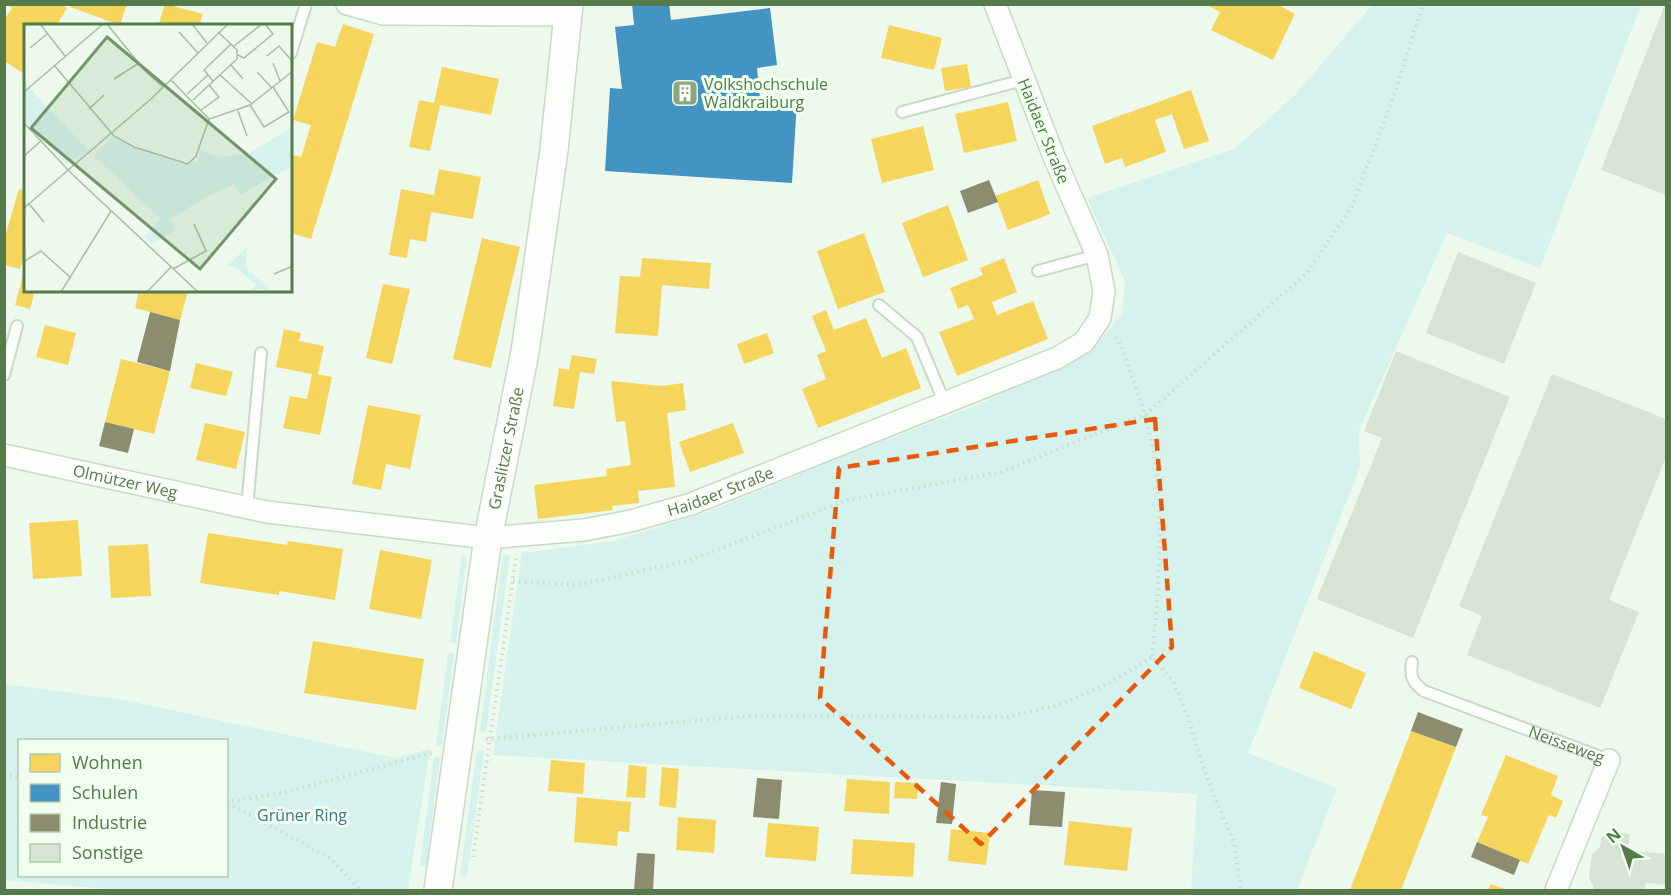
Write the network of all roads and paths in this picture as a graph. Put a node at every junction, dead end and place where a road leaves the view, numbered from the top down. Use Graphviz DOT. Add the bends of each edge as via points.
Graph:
graph roads {
  1 [pos="306,4"];
  2 [pos="347,4"];
  3 [pos="995,4"];
  4 [pos="1423,4"];
  5 [pos="568,10"];
  6 [pos="292,50"];
  7 [pos="1023,80"];
  8 [pos="902,112"];
  9 [pos="1097,255"];
  10 [pos="1038,271"];
  11 [pos="879,305"];
  12 [pos="1100,318"];
  13 [pos="17,326"];
  14 [pos="261,353"];
  15 [pos="4,375"];
  16 [pos="945,404"];
  17 [pos="1146,414"];
  18 [pos="4,455"];
  19 [pos="247,508"];
  20 [pos="520,537"];
  21 [pos="488,538"];
  22 [pos="513,581"];
  23 [pos="1152,657"];
  24 [pos="1412,662"];
  25 [pos="490,738"];
  26 [pos="460,744"];
  27 [pos="1609,760"];
  28 [pos="228,802"];
  29 [pos="228,803"];
  30 [pos="471,867"];
  31 [pos="360,891"];
  32 [pos="438,891"];
  33 [pos="1241,891"];
  34 [pos="1556,891"];
  1 -- 6 [label="lane"];
  2 -- 5 [label="street" via="383,14"];
  3 -- 7 [label="street, Haidaer Straße"];
  4 -- 17 [label="path" via="1352,206 1307,273"];
  5 -- 21 [label="street, Graslitzer Straße" via="554,150 525,352"];
  7 -- 8 [label="lane"];
  7 -- 9 [label="street, Haidaer Straße"];
  9 -- 10 [label="lane"];
  9 -- 12 [label="street, Haidaer Straße" via="1104,291"];
  11 -- 16 [label="lane" via="917,337"];
  12 -- 16 [label="street, Haidaer Straße" via="1084,342 1057,358"];
  12 -- 17 [label="path" via="1119,342"];
  13 -- 15 [label="lane"];
  14 -- 19 [label="lane"];
  16 -- 20 [label="street, Haidaer Straße" via="691,504 593,529"];
  17 -- 22 [label="path" via="1001,472 848,500 687,561 579,585"];
  17 -- 23 [label="path" via="1156,461 1161,554"];
  18 -- 19 [label="street, Olmützer Weg"];
  19 -- 21 [label="street, Olmützer Weg"];
  20 -- 21 [label="street, Haidaer Straße"];
  20 -- 22 [label="path"];
  21 -- 26 [label="street, Graslitzer Straße"];
  22 -- 25 [label="path"];
  23 -- 25 [label="path" via="1109,683 1059,705 1006,717 750,716"];
  23 -- 33 [label="path" via="1173,681 1185,709 1234,843"];
  24 -- 27 [label="lane, Neisseweg" via="1413,683 1424,691"];
  25 -- 26 [label="path"];
  25 -- 30 [label="path"];
  26 -- 28 [label="path" via="282,793"];
  26 -- 32 [label="street, Graslitzer Straße"];
  27 -- 34 [label="street, Neisseweg"];
  29 -- 31 [label="path" via="330,858"];
}
